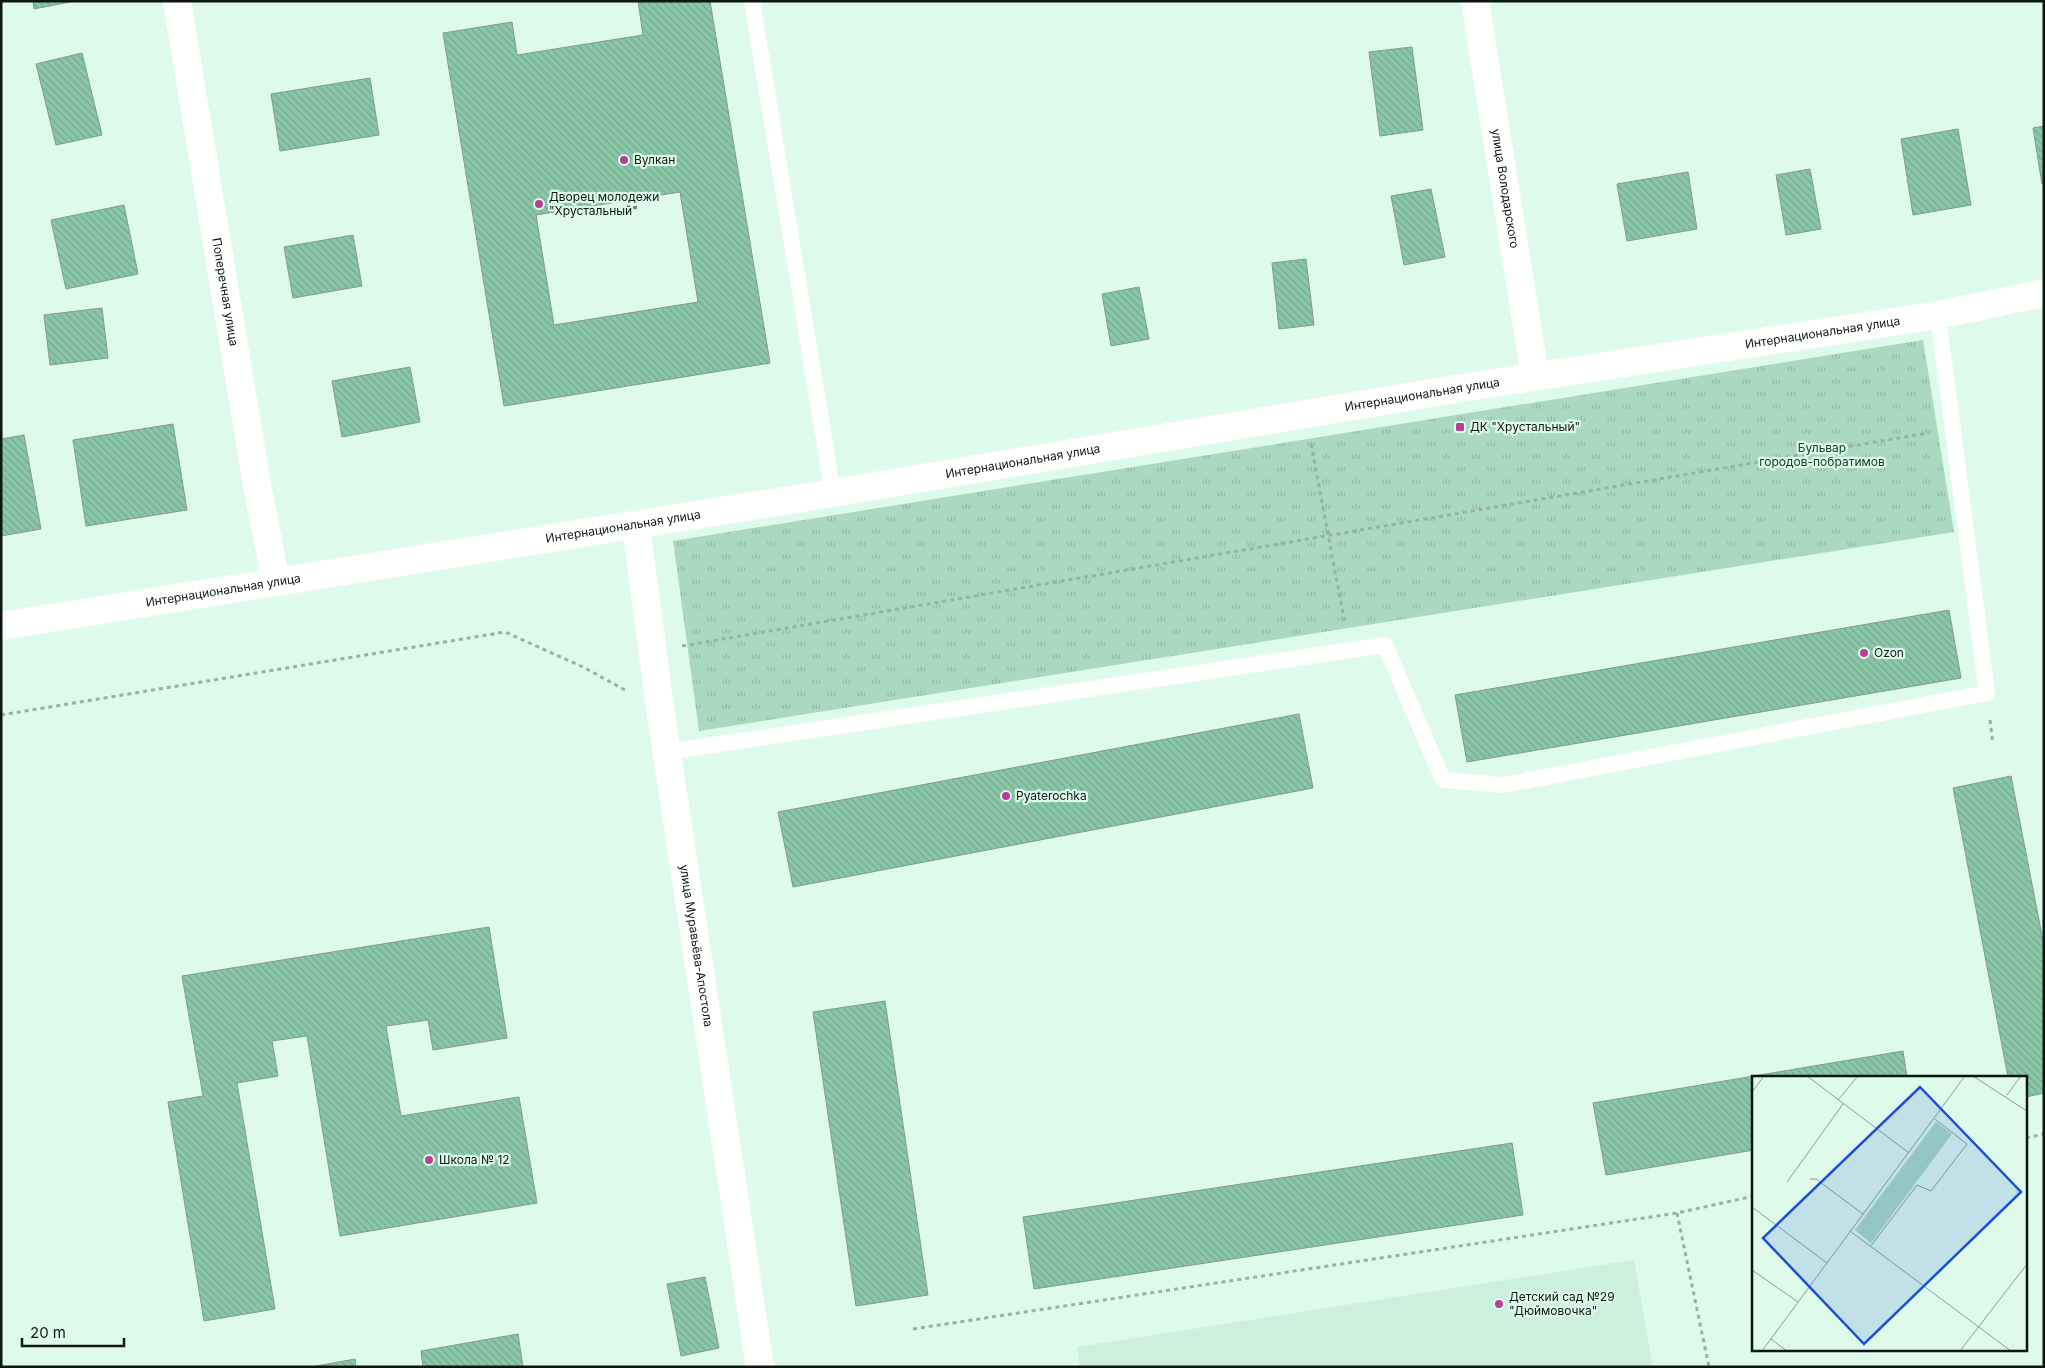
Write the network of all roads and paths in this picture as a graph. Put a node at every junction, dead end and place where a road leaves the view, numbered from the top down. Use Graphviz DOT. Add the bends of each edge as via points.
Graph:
graph roads {
  1 [pos="177,1"];
  2 [pos="752,1"];
  3 [pos="1475,1"];
  4 [pos="2044,293"];
  5 [pos="1938,315"];
  6 [pos="1535,376"];
  7 [pos="1305,414"];
  8 [pos="1953,429"];
  9 [pos="833,493"];
  10 [pos="636,524"];
  11 [pos="1328,536"];
  12 [pos="276,582"];
  13 [pos="1,626"];
  14 [pos="1350,650"];
  15 [pos="652,651"];
  16 [pos="660,708"];
  17 [pos="1,715"];
  18 [pos="666,752"];
  19 [pos="2044,1134"];
  20 [pos="2028,1138"];
  21 [pos="1752,1196"];
  22 [pos="1677,1212"];
  23 [pos="913,1329"];
  24 [pos="760,1367"];
  25 [pos="1709,1367"];
  1 -- 12 [label="main road, Поперечная улица"];
  2 -- 9 [label="lane"];
  3 -- 6 [label="main road, улица Володарского"];
  4 -- 5 [label="main road, Интернациональная улица"];
  5 -- 6 [label="main road, Интернациональная улица"];
  5 -- 8 [label="lane"];
  6 -- 7 [label="main road, Интернациональная улица"];
  7 -- 9 [label="main road, Интернациональная улица"];
  7 -- 11 [label="path"];
  8 -- 11 [label="path"];
  8 -- 14 [label="lane" via="1987,693 1503,785 1442,780 1385,645"];
  9 -- 10 [label="main road, Интернациональная улица"];
  10 -- 12 [label="main road, Интернациональная улица"];
  10 -- 15 [label="main road, улица Муравьёва-Апостола"];
  11 -- 14 [label="path"];
  11 -- 15 [label="path"];
  12 -- 13 [label="main road, Интернациональная улица"];
  14 -- 18 [label="lane"];
  15 -- 16 [label="main road, улица Муравьёва-Апостола"];
  16 -- 17 [label="path" via="583,667 505,632"];
  16 -- 18 [label="main road, улица Муравьёва-Апостола"];
  18 -- 24 [label="main road, улица Муравьёва-Апостола"];
  19 -- 20 [label="path"];
  21 -- 22 [label="path"];
  22 -- 23 [label="path"];
  22 -- 25 [label="path"];
}
